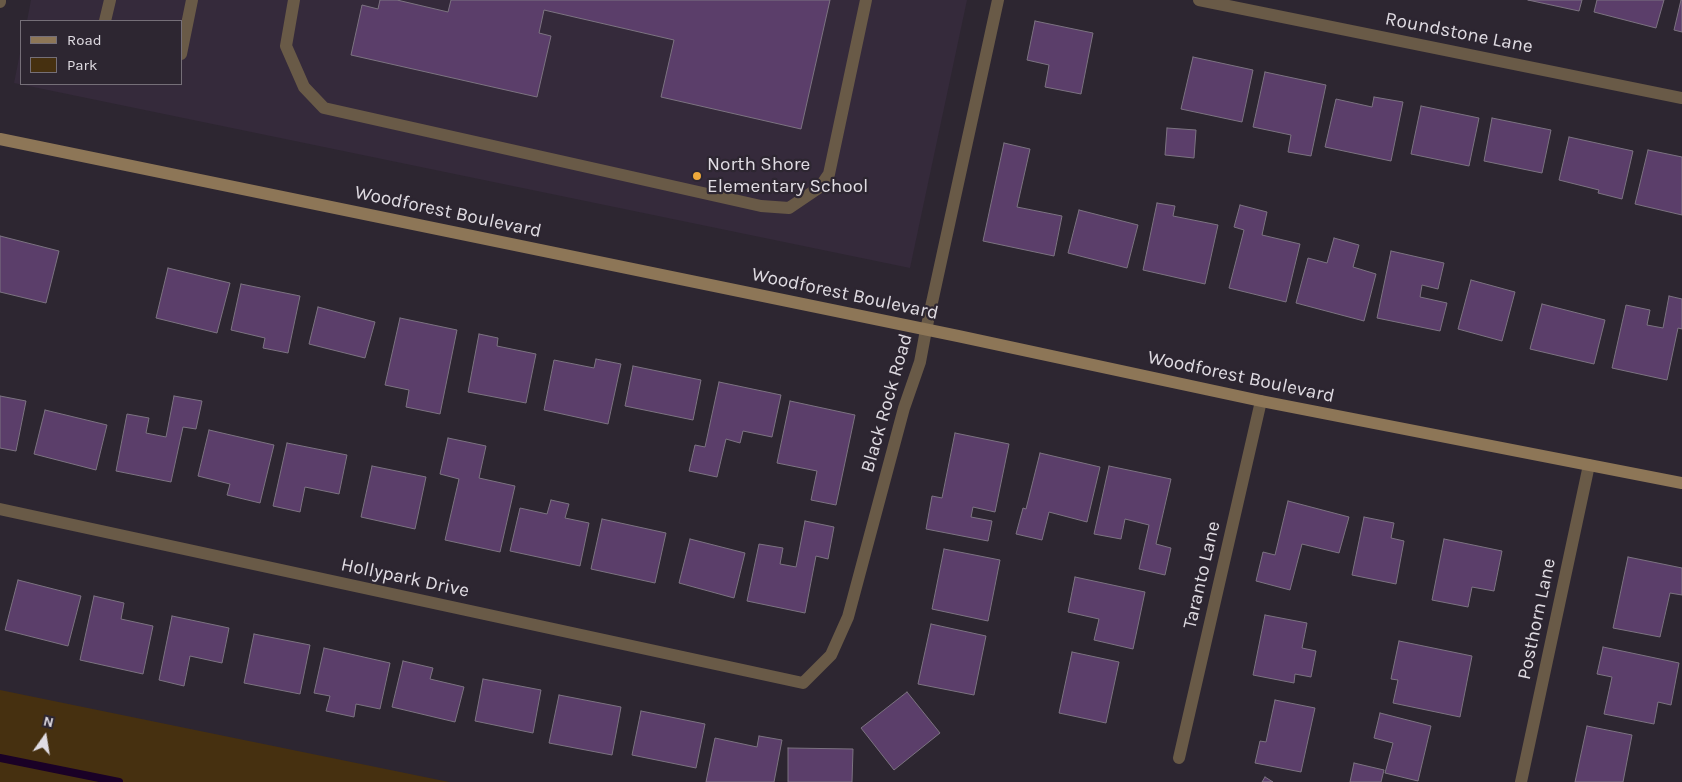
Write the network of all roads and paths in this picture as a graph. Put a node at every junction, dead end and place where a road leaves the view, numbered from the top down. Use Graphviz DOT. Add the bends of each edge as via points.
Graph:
graph roads {
  1 [pos="110,0"];
  2 [pos="192,0"];
  3 [pos="294,0"];
  4 [pos="866,0"];
  5 [pos="998,0"];
  6 [pos="1199,0"];
  7 [pos="105,20"];
  8 [pos="182,49"];
  9 [pos="1682,98"];
  10 [pos="0,139"];
  11 [pos="926,330"];
  12 [pos="1261,401"];
  13 [pos="1589,465"];
  14 [pos="1682,483"];
  15 [pos="0,509"];
  16 [pos="803,683"];
  17 [pos="1179,758"];
  18 [pos="1521,782"];
  1 -- 7 [label="street"];
  2 -- 8 [label="street"];
  3 -- 4 [label="street" via="286,46 304,87 324,108 761,206 789,208 820,187 829,174"];
  5 -- 11 [label="street, Black Rock Road"];
  6 -- 9 [label="street, Roundstone Lane"];
  10 -- 11 [label="main road, Woodforest Boulevard"];
  11 -- 12 [label="main road, Woodforest Boulevard"];
  11 -- 16 [label="street, Black Rock Road" via="920,362 904,408 848,617 831,655"];
  12 -- 13 [label="main road, Woodforest Boulevard"];
  12 -- 17 [label="street, Taranto Lane"];
  13 -- 14 [label="main road, Woodforest Boulevard"];
  13 -- 18 [label="street, Posthorn Lane"];
  15 -- 16 [label="street, Hollypark Drive"];
}
